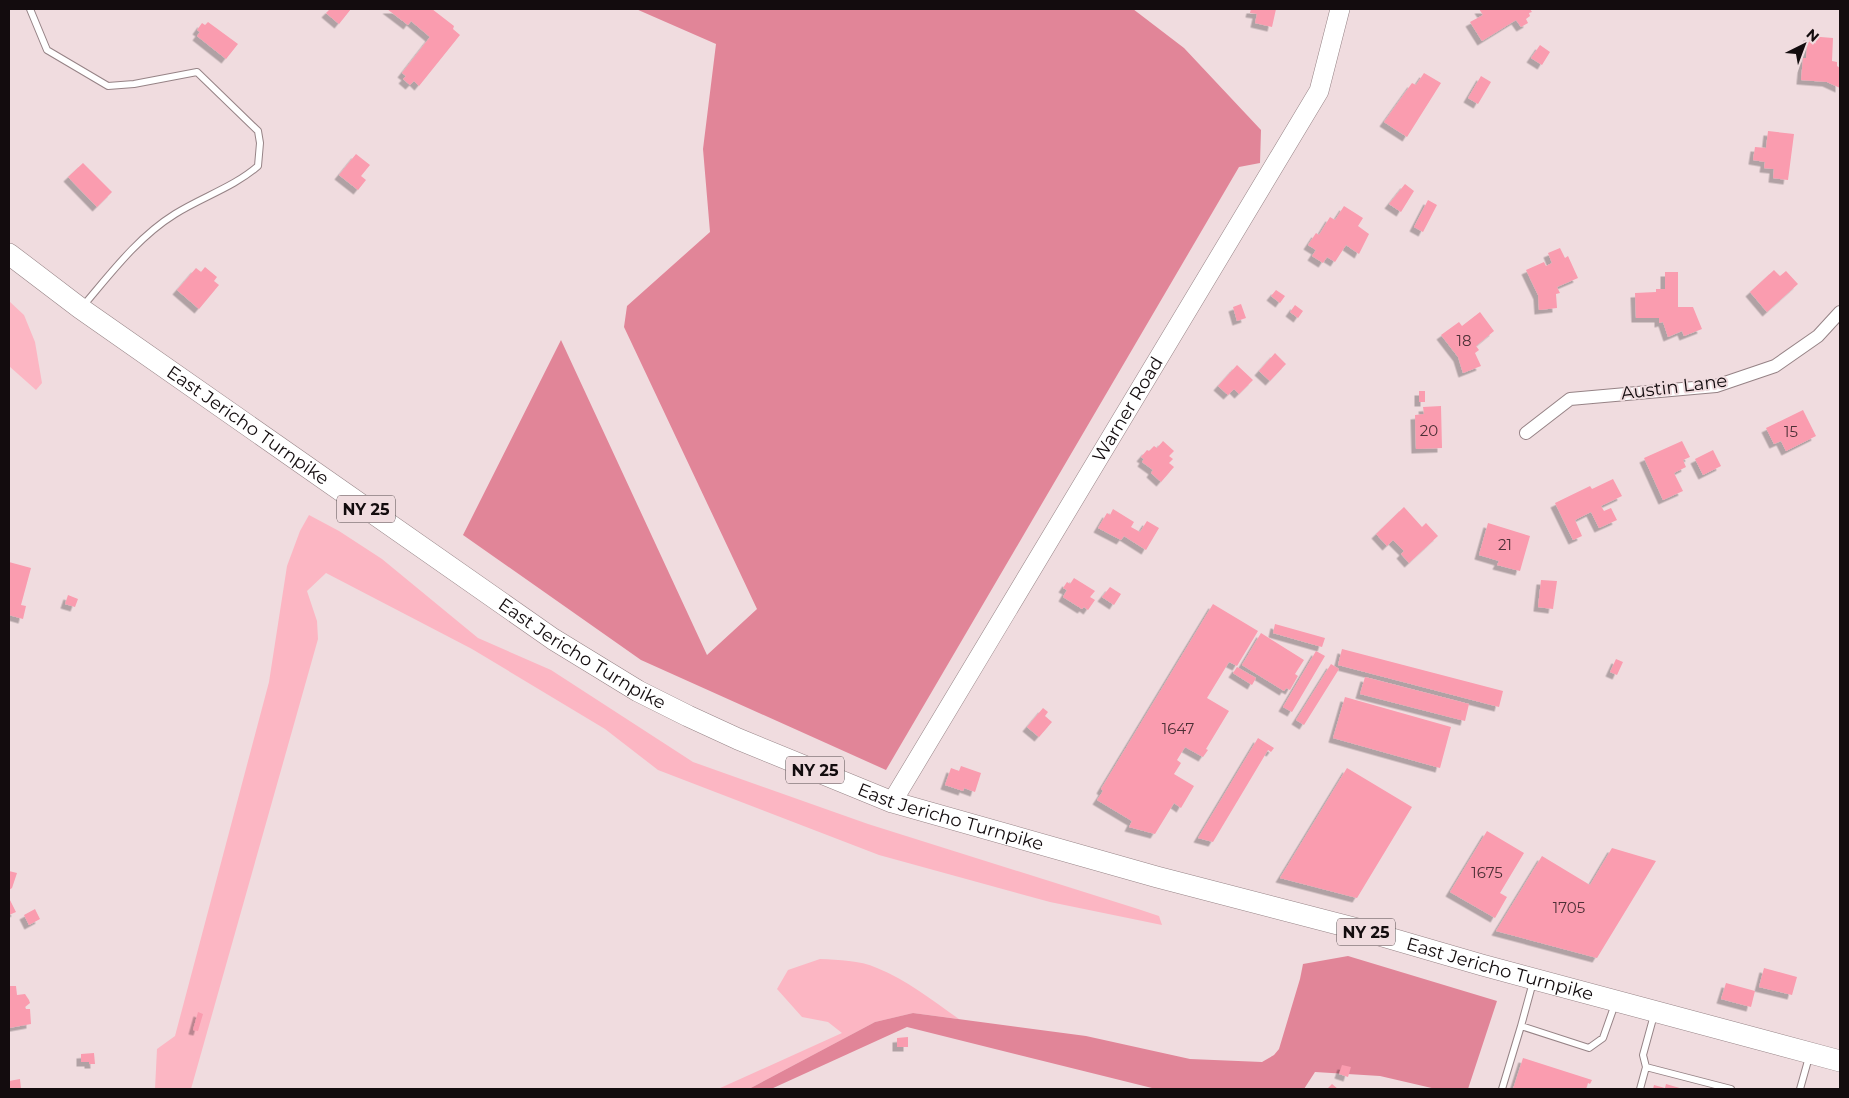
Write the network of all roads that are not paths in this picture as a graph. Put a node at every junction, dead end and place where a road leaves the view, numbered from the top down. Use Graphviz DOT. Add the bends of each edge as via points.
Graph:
graph roads {
  1 [pos="30,9"];
  2 [pos="1340,9"];
  3 [pos="9,254"];
  4 [pos="80,308"];
  5 [pos="1840,312"];
  6 [pos="1526,433"];
  7 [pos="892,802"];
  8 [pos="1534,978"];
  9 [pos="1616,1001"];
  10 [pos="1654,1011"];
  11 [pos="1521,1026"];
  12 [pos="1810,1052"];
  13 [pos="1840,1061"];
  14 [pos="1646,1067"];
  15 [pos="1502,1089"];
  16 [pos="1640,1089"];
  17 [pos="1731,1089"];
  18 [pos="1800,1089"];
  1 -- 4 [label="lane" via="47,50 108,86 196,72 258,131 260,142 258,166 247,176 174,215 131,250"];
  2 -- 7 [label="street, Warner Road" via="1319,90"];
  3 -- 4 [label="main road, East Jericho Turnpike / NY 25"];
  4 -- 7 [label="main road, East Jericho Turnpike / NY 25" via="553,639 638,691 738,739"];
  5 -- 6 [label="street, Austin Lane" via="1818,336 1775,366 1716,386 1570,399"];
  7 -- 8 [label="main road, East Jericho Turnpike / NY 25"];
  8 -- 9 [label="main road, East Jericho Turnpike / NY 25"];
  8 -- 11 [label="lane"];
  9 -- 10 [label="main road, East Jericho Turnpike / NY 25"];
  9 -- 11 [label="lane" via="1603,1038 1589,1048"];
  10 -- 12 [label="main road, East Jericho Turnpike / NY 25"];
  10 -- 14 [label="lane" via="1643,1055"];
  11 -- 15 [label="lane"];
  12 -- 13 [label="main road, East Jericho Turnpike / NY 25"];
  12 -- 18 [label="lane"];
  14 -- 16 [label="lane"];
  14 -- 17 [label="lane"];
}
